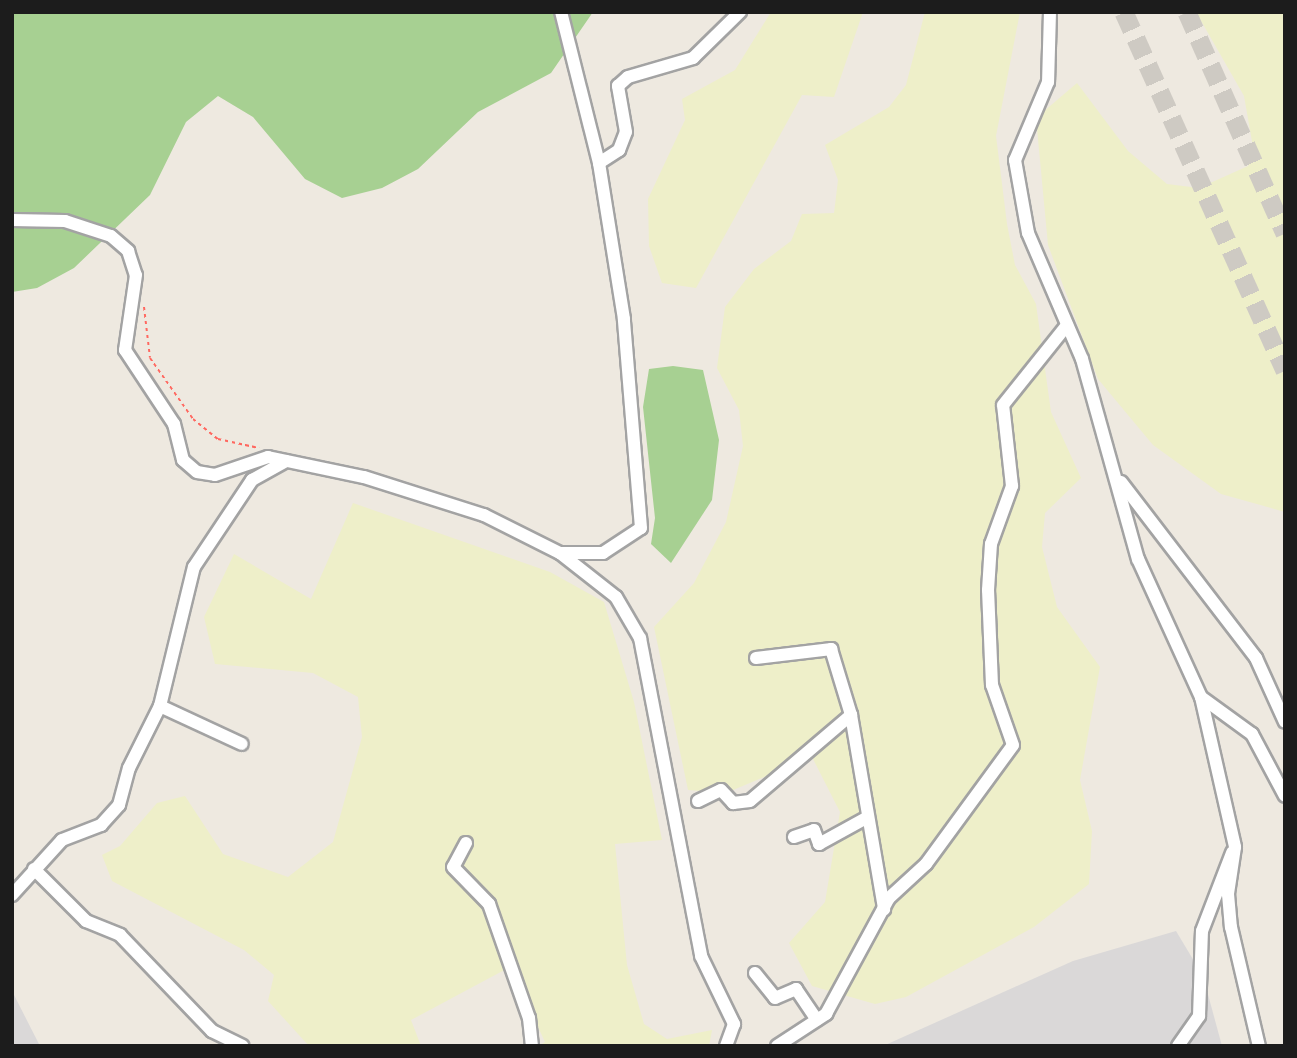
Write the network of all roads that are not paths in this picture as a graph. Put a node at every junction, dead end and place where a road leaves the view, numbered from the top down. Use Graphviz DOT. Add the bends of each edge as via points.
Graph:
graph roads {
  1 [pos="561,12"];
  2 [pos="740,12"];
  3 [pos="1050,12"];
  4 [pos="599,163"];
  5 [pos="12,220"];
  6 [pos="1067,325"];
  7 [pos="286,461"];
  8 [pos="1118,479"];
  9 [pos="560,553"];
  10 [pos="756,658"];
  11 [pos="1201,697"];
  12 [pos="160,706"];
  13 [pos="851,715"];
  14 [pos="1285,722"];
  15 [pos="242,744"];
  16 [pos="1285,796"];
  17 [pos="698,801"];
  18 [pos="868,817"];
  19 [pos="794,837"];
  20 [pos="466,843"];
  21 [pos="1235,847"];
  22 [pos="34,869"];
  23 [pos="12,895"];
  24 [pos="884,909"];
  25 [pos="755,973"];
  26 [pos="817,1020"];
  27 [pos="243,1046"];
  28 [pos="532,1046"];
  29 [pos="726,1046"];
  30 [pos="776,1046"];
  31 [pos="1178,1046"];
  32 [pos="1259,1046"];
  1 -- 4 [label="street"];
  2 -- 4 [label="street" via="693,58 628,77 618,86 626,132 619,150"];
  3 -- 6 [label="street" via="1048,82 1015,160 1036,262"];
  4 -- 9 [label="street" via="624,319 641,528 603,553"];
  5 -- 7 [label="street" via="65,221 111,236 128,251 136,275 125,350 174,424 183,460 215,475 250,460"];
  6 -- 8 [label="street"];
  6 -- 24 [label="street" via="1003,405 1012,486 991,544 988,590 992,685 1013,745 926,864"];
  7 -- 9 [label="street" via="364,477 484,515"];
  7 -- 12 [label="street" via="252,480 194,567"];
  8 -- 11 [label="street" via="1138,559"];
  8 -- 14 [label="street" via="1256,658"];
  9 -- 29 [label="street" via="616,597 640,638 701,956 734,1024"];
  10 -- 13 [label="street" via="831,649"];
  11 -- 16 [label="street" via="1252,734"];
  11 -- 21 [label="street"];
  12 -- 15 [label="street"];
  12 -- 22 [label="street" via="129,768 119,805 101,825 62,840"];
  13 -- 17 [label="street" via="750,801 733,803 721,790"];
  13 -- 18 [label="street"];
  18 -- 19 [label="street" via="819,844 814,830"];
  18 -- 24 [label="street"];
  20 -- 28 [label="street" via="453,867 488,904 529,1018"];
  21 -- 31 [label="street" via="1202,931 1199,1016"];
  21 -- 32 [label="street" via="1228,894 1231,927"];
  22 -- 23 [label="street"];
  22 -- 27 [label="street" via="86,921 120,935 212,1031"];
  24 -- 26 [label="street" via="847,982"];
  25 -- 26 [label="street" via="775,998 796,989"];
  26 -- 30 [label="street"];
}
